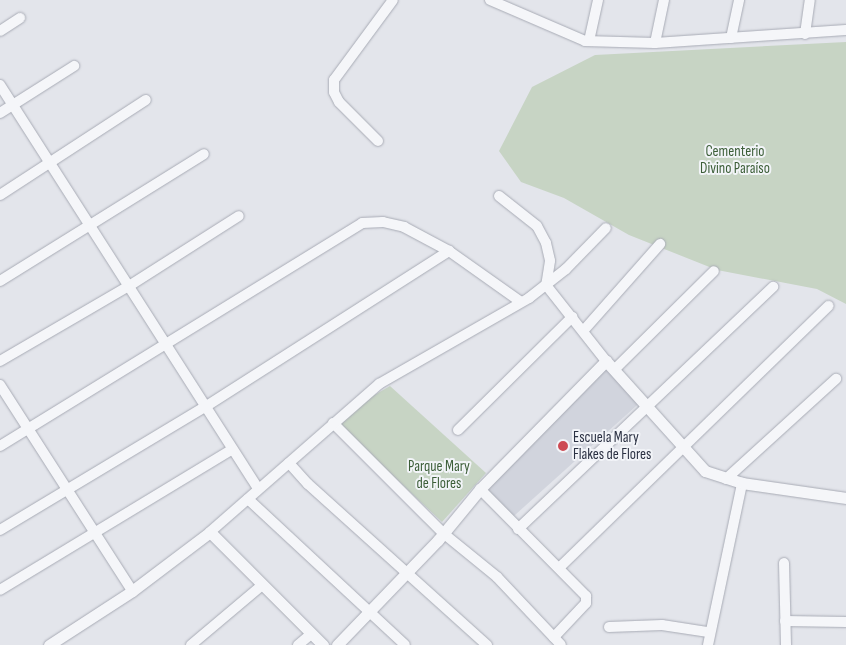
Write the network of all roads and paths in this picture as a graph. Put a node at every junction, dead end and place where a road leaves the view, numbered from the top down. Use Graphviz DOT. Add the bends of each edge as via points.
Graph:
graph roads {
  1 [pos="392,0"];
  2 [pos="490,0"];
  3 [pos="598,0"];
  4 [pos="664,0"];
  5 [pos="739,0"];
  6 [pos="810,0"];
  7 [pos="511,5"];
  8 [pos="20,18"];
  9 [pos="846,30"];
  10 [pos="0,31"];
  11 [pos="805,34"];
  12 [pos="732,38"];
  13 [pos="588,41"];
  14 [pos="655,43"];
  15 [pos="74,66"];
  16 [pos="0,85"];
  17 [pos="146,100"];
  18 [pos="14,105"];
  19 [pos="0,113"];
  20 [pos="378,141"];
  21 [pos="204,154"];
  22 [pos="52,163"];
  23 [pos="0,195"];
  24 [pos="499,196"];
  25 [pos="239,216"];
  26 [pos="90,224"];
  27 [pos="606,228"];
  28 [pos="660,244"];
  29 [pos="450,251"];
  30 [pos="714,272"];
  31 [pos="0,281"];
  32 [pos="546,285"];
  33 [pos="129,286"];
  34 [pos="774,287"];
  35 [pos="521,302"];
  36 [pos="828,306"];
  37 [pos="572,317"];
  38 [pos="584,330"];
  39 [pos="166,345"];
  40 [pos="0,362"];
  41 [pos="611,365"];
  42 [pos="836,379"];
  43 [pos="0,385"];
  44 [pos="205,407"];
  45 [pos="649,408"];
  46 [pos="333,423"];
  47 [pos="26,430"];
  48 [pos="458,430"];
  49 [pos="0,446"];
  50 [pos="684,446"];
  51 [pos="231,450"];
  52 [pos="289,463"];
  53 [pos="726,480"];
  54 [pos="742,483"];
  55 [pos="258,489"];
  56 [pos="480,489"];
  57 [pos="67,490"];
  58 [pos="846,498"];
  59 [pos="248,499"];
  60 [pos="518,529"];
  61 [pos="0,530"];
  62 [pos="210,532"];
  63 [pos="443,533"];
  64 [pos="94,534"];
  65 [pos="784,562"];
  66 [pos="559,568"];
  67 [pos="407,571"];
  68 [pos="261,586"];
  69 [pos="0,590"];
  70 [pos="132,591"];
  71 [pos="368,612"];
  72 [pos="785,621"];
  73 [pos="846,622"];
  74 [pos="609,627"];
  75 [pos="708,632"];
  76 [pos="311,634"];
  77 [pos="557,641"];
  78 [pos="55,644"];
  79 [pos="191,645"];
  80 [pos="298,645"];
  81 [pos="323,645"];
  82 [pos="337,645"];
  83 [pos="405,645"];
  84 [pos="487,645"];
  85 [pos="708,645"];
  86 [pos="786,645"];
  1 -- 20 [label="street" via="334,80 334,92 339,102"];
  2 -- 7 [label="street"];
  3 -- 13 [label="street"];
  4 -- 14 [label="street"];
  5 -- 12 [label="street"];
  6 -- 11 [label="street"];
  7 -- 13 [label="street"];
  8 -- 10 [label="street"];
  9 -- 11 [label="street"];
  11 -- 12 [label="street"];
  12 -- 14 [label="street"];
  13 -- 14 [label="street"];
  15 -- 18 [label="street"];
  16 -- 18 [label="street"];
  17 -- 22 [label="street"];
  18 -- 19 [label="street"];
  18 -- 22 [label="street"];
  21 -- 26 [label="street"];
  22 -- 23 [label="street"];
  22 -- 26 [label="street"];
  24 -- 32 [label="street" via="536,226 546,243 550,261"];
  25 -- 33 [label="street"];
  26 -- 31 [label="street"];
  26 -- 33 [label="street"];
  27 -- 32 [label="street"];
  28 -- 38 [label="street"];
  29 -- 35 [label="street"];
  29 -- 39 [label="street" via="404,227 383,222 362,223"];
  29 -- 44 [label="street"];
  30 -- 41 [label="street"];
  32 -- 35 [label="street"];
  32 -- 37 [label="street"];
  33 -- 39 [label="street"];
  33 -- 40 [label="street"];
  34 -- 45 [label="street"];
  35 -- 46 [label="street" via="402,369"];
  36 -- 50 [label="street"];
  37 -- 38 [label="street"];
  37 -- 48 [label="street"];
  38 -- 41 [label="street"];
  39 -- 44 [label="street"];
  39 -- 47 [label="street"];
  41 -- 45 [label="street"];
  41 -- 56 [label="street"];
  42 -- 53 [label="street"];
  43 -- 47 [label="street"];
  44 -- 51 [label="street"];
  44 -- 57 [label="street"];
  45 -- 50 [label="street"];
  45 -- 60 [label="street"];
  46 -- 52 [label="street"];
  46 -- 63 [label="street"];
  47 -- 49 [label="street"];
  47 -- 57 [label="street"];
  50 -- 53 [label="street" via="705,471"];
  50 -- 66 [label="street"];
  51 -- 55 [label="street"];
  51 -- 64 [label="street"];
  52 -- 55 [label="street"];
  52 -- 67 [label="street" via="308,484"];
  53 -- 54 [label="street"];
  54 -- 58 [label="street"];
  54 -- 75 [label="street"];
  55 -- 59 [label="street"];
  56 -- 60 [label="street"];
  56 -- 63 [label="street"];
  57 -- 61 [label="street"];
  57 -- 64 [label="street"];
  59 -- 62 [label="street"];
  59 -- 71 [label="street"];
  60 -- 66 [label="street"];
  62 -- 68 [label="street"];
  62 -- 70 [label="street"];
  63 -- 67 [label="street"];
  63 -- 77 [label="street" via="497,577"];
  64 -- 69 [label="street"];
  64 -- 70 [label="street"];
  65 -- 72 [label="street"];
  66 -- 77 [label="street" via="586,596 586,603"];
  67 -- 71 [label="street"];
  67 -- 84 [label="street"];
  68 -- 76 [label="street"];
  68 -- 79 [label="street"];
  70 -- 78 [label="street"];
  71 -- 82 [label="street"];
  71 -- 83 [label="street"];
  72 -- 73 [label="street"];
  72 -- 86 [label="street"];
  74 -- 75 [label="street" via="662,625"];
  75 -- 85 [label="street"];
  76 -- 80 [label="street"];
  76 -- 81 [label="street"];
}
